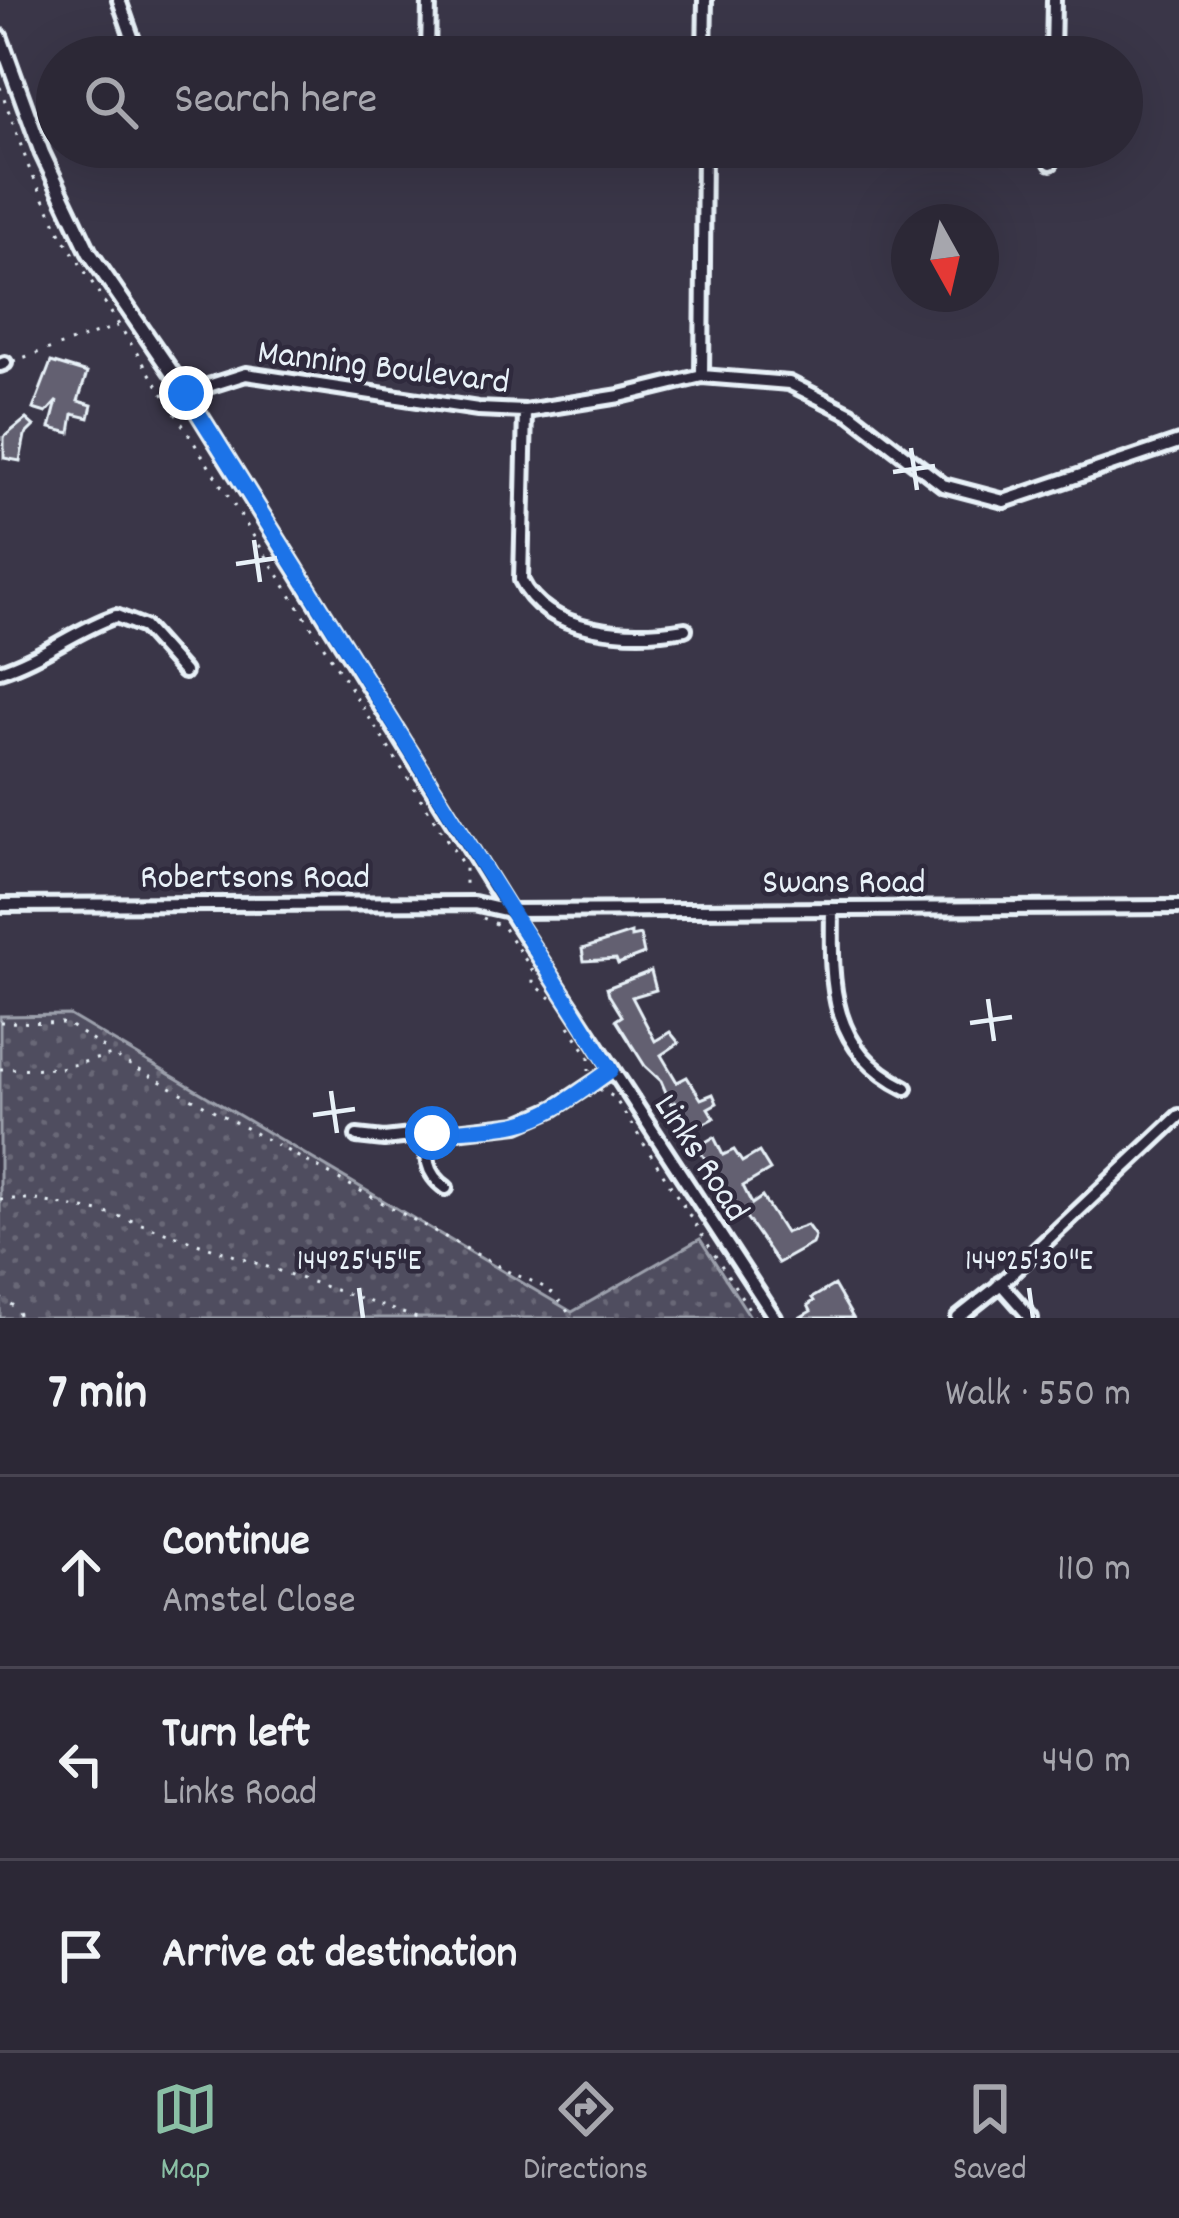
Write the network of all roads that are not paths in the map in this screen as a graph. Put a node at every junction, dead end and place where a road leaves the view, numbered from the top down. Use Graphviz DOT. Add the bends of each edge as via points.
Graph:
graph roads {
  1 [pos="119,0"];
  2 [pos="429,0"];
  3 [pos="705,0"];
  4 [pos="1054,0"];
  5 [pos="132,36"];
  6 [pos="428,36"];
  7 [pos="704,36"];
  8 [pos="1053,36"];
  9 [pos="0,38"];
  10 [pos="36,137"];
  11 [pos="49,168"];
  12 [pos="704,168"];
  13 [pos="702,376"];
  14 [pos="186,393"];
  15 [pos="525,411"];
  16 [pos="1179,442"];
  17 [pos="685,628"];
  18 [pos="0,671"];
  19 [pos="184,672"];
  20 [pos="0,905"];
  21 [pos="1179,907"];
  22 [pos="832,909"];
  23 [pos="509,911"];
  24 [pos="611,1070"];
  25 [pos="906,1088"];
  26 [pos="1179,1116"];
  27 [pos="432,1133"];
  28 [pos="357,1136"];
  29 [pos="446,1188"];
  30 [pos="1000,1283"];
  31 [pos="775,1318"];
  32 [pos="958,1318"];
  33 [pos="1031,1318"];
  1 -- 5 [label="street"];
  2 -- 6 [label="street"];
  3 -- 7 [label="street"];
  4 -- 8 [label="street"];
  9 -- 10 [label="street, Links Road"];
  11 -- 14 [label="street, Links Road" via="89,252"];
  12 -- 13 [label="street"];
  13 -- 15 [label="street, Manning Boulevard"];
  13 -- 16 [label="street, Manning Boulevard" via="789,383 851,413 943,485 1004,501"];
  14 -- 15 [label="street, Manning Boulevard" via="246,374"];
  14 -- 23 [label="street, Links Road"];
  15 -- 17 [label="street" via="521,580 530,597 596,628 644,636"];
  18 -- 19 [label="street" via="116,616 144,627"];
  20 -- 23 [label="street, Robertsons Road" via="474,903"];
  21 -- 22 [label="street, Swans Road"];
  22 -- 23 [label="street, Swans Road"];
  22 -- 25 [label="street" via="831,972 846,1032 861,1057"];
  23 -- 24 [label="street, Links Road"];
  24 -- 27 [label="street" via="537,1118"];
  24 -- 31 [label="street, Links Road"];
  26 -- 30 [label="street"];
  27 -- 28 [label="street"];
  27 -- 29 [label="street" via="428,1168"];
  30 -- 32 [label="street"];
  30 -- 33 [label="street"];
}
